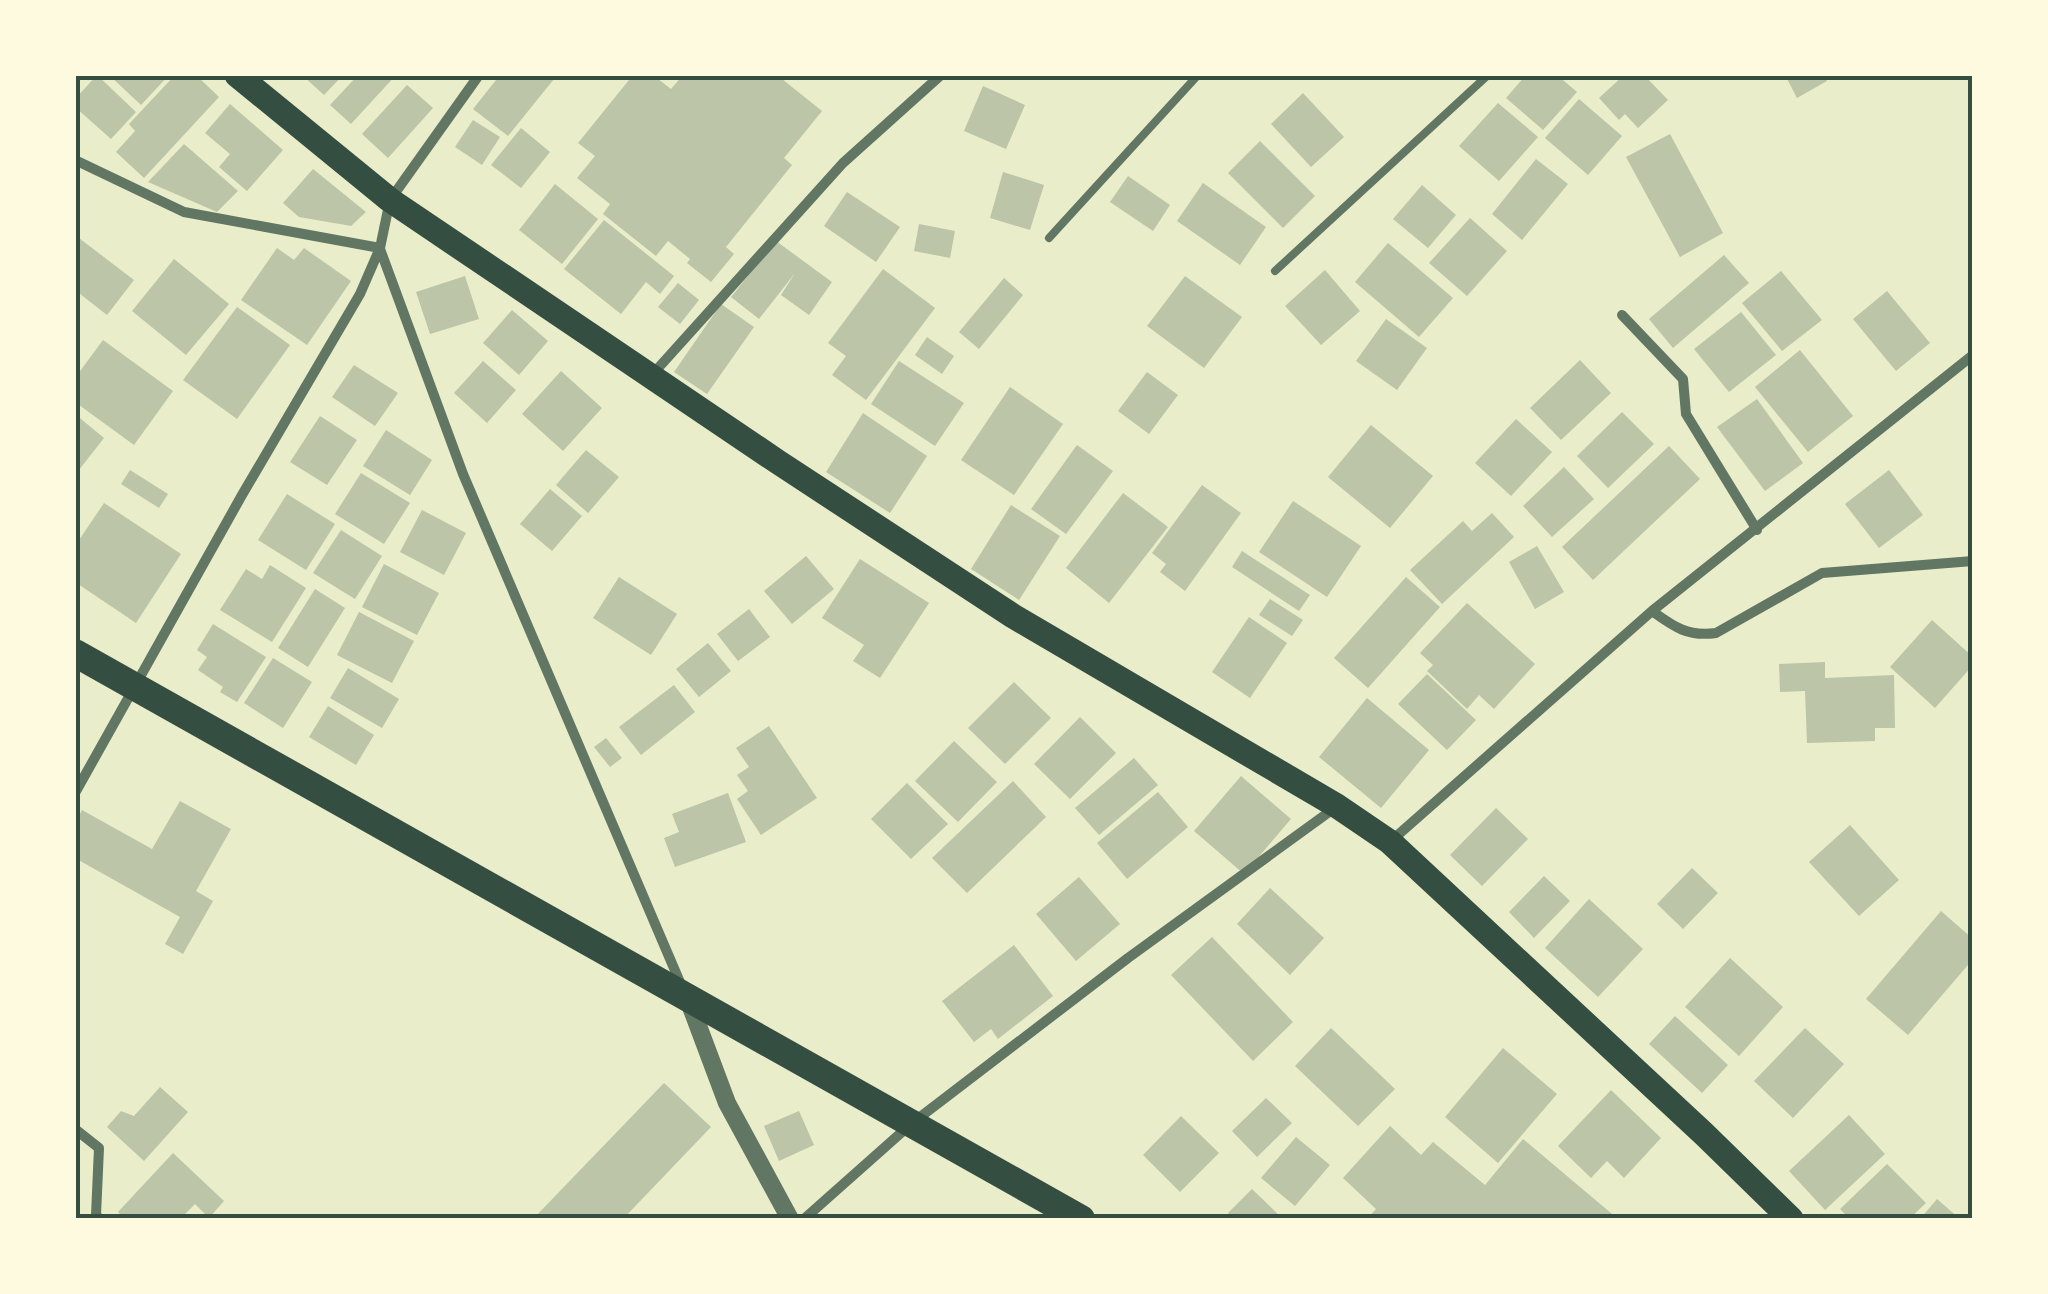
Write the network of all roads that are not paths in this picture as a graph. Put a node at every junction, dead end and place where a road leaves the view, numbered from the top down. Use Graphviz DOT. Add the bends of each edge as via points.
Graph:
graph roads {
  1 [pos="238,75"];
  2 [pos="479,75"];
  3 [pos="941,75"];
  4 [pos="1198,75"];
  5 [pos="1488,75"];
  6 [pos="75,160"];
  7 [pos="390,200"];
  8 [pos="1049,238"];
  9 [pos="380,248"];
  10 [pos="1275,271"];
  11 [pos="1622,315"];
  12 [pos="1973,355"];
  13 [pos="650,377"];
  14 [pos="1757,530"];
  15 [pos="1973,561"];
  16 [pos="1652,610"];
  17 [pos="75,653"];
  18 [pos="134,686"];
  19 [pos="75,793"];
  20 [pos="1337,806"];
  21 [pos="1390,842"];
  22 [pos="688,999"];
  23 [pos="911,1124"];
  24 [pos="75,1128"];
  25 [pos="100,1219"];
  26 [pos="790,1219"];
  27 [pos="804,1219"];
  28 [pos="1081,1219"];
  29 [pos="1791,1219"];
  1 -- 7 [label="main road"];
  2 -- 7 [label="street"];
  3 -- 13 [label="street" via="843,163"];
  4 -- 8 [label="lane"];
  5 -- 10 [label="lane"];
  6 -- 9 [label="street" via="184,212"];
  7 -- 9 [label="street"];
  7 -- 13 [label="main road"];
  9 -- 18 [label="street" via="360,294"];
  9 -- 22 [label="street" via="464,474"];
  11 -- 14 [label="street" via="1683,380 1686,414"];
  12 -- 14 [label="street"];
  13 -- 20 [label="main road" via="1012,616"];
  14 -- 16 [label="street"];
  15 -- 16 [label="street" via="1822,573 1703,635 1679,630"];
  16 -- 21 [label="street"];
  17 -- 18 [label="highway"];
  18 -- 19 [label="street"];
  18 -- 22 [label="highway"];
  20 -- 21 [label="main road"];
  20 -- 23 [label="street"];
  21 -- 29 [label="main road"];
  22 -- 23 [label="highway"];
  22 -- 26 [label="street" via="726,1102"];
  23 -- 27 [label="street"];
  23 -- 28 [label="highway"];
  24 -- 25 [label="street" via="99,1148"];
}
